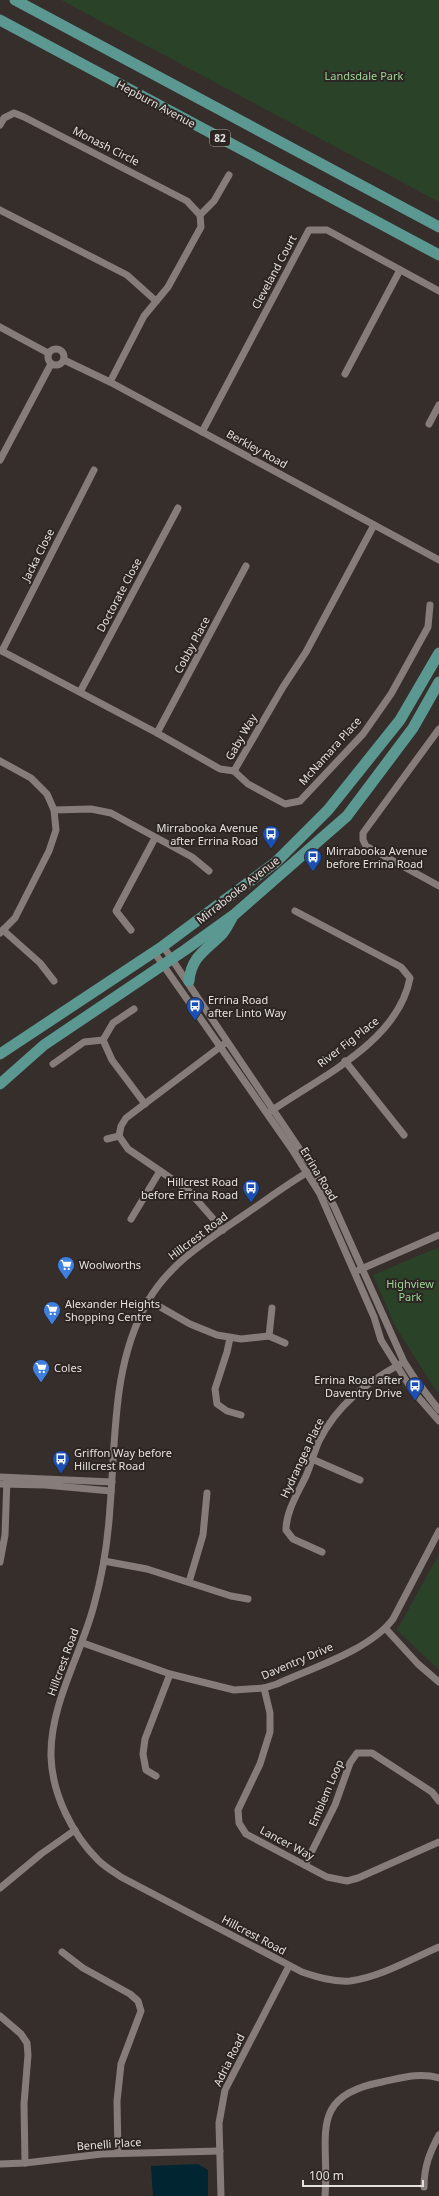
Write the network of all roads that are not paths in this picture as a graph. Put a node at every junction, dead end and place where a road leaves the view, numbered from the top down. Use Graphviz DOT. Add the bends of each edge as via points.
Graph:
graph roads {
  1 [pos="15,0"];
  2 [pos="0,20"];
  3 [pos="0,125"];
  4 [pos="229,175"];
  5 [pos="0,210"];
  6 [pos="200,215"];
  7 [pos="439,227"];
  8 [pos="439,256"];
  9 [pos="400,270"];
  10 [pos="439,291"];
  11 [pos="156,300"];
  12 [pos="0,327"];
  13 [pos="48,353"];
  14 [pos="64,360"];
  15 [pos="52,364"];
  16 [pos="345,374"];
  17 [pos="110,382"];
  18 [pos="439,405"];
  19 [pos="430,424"];
  20 [pos="202,432"];
  21 [pos="0,460"];
  22 [pos="94,470"];
  23 [pos="178,508"];
  24 [pos="374,525"];
  25 [pos="439,560"];
  26 [pos="246,566"];
  27 [pos="430,605"];
  28 [pos="1,650"];
  29 [pos="439,653"];
  30 [pos="439,682"];
  31 [pos="80,692"];
  32 [pos="439,729"];
  33 [pos="157,733"];
  34 [pos="0,761"];
  35 [pos="234,772"];
  36 [pos="54,810"];
  37 [pos="155,838"];
  38 [pos="209,871"];
  39 [pos="439,886"];
  40 [pos="295,911"];
  41 [pos="234,914"];
  42 [pos="131,930"];
  43 [pos="2,932"];
  44 [pos="159,948"];
  45 [pos="168,961"];
  46 [pos="54,981"];
  47 [pos="189,981"];
  48 [pos="134,1009"];
  49 [pos="103,1040"];
  50 [pos="225,1044"];
  51 [pos="0,1054"];
  52 [pos="345,1061"];
  53 [pos="53,1064"];
  54 [pos="0,1084"];
  55 [pos="145,1104"];
  56 [pos="270,1112"];
  57 [pos="404,1135"];
  58 [pos="119,1136"];
  59 [pos="107,1139"];
  60 [pos="160,1171"];
  61 [pos="310,1171"];
  62 [pos="131,1219"];
  63 [pos="223,1230"];
  64 [pos="439,1235"];
  65 [pos="358,1270"];
  66 [pos="148,1300"];
  67 [pos="272,1308"];
  68 [pos="269,1336"];
  69 [pos="230,1338"];
  70 [pos="285,1343"];
  71 [pos="404,1362"];
  72 [pos="397,1366"];
  73 [pos="439,1410"];
  74 [pos="241,1415"];
  75 [pos="439,1421"];
  76 [pos="312,1458"];
  77 [pos="360,1480"];
  78 [pos="4,1481"];
  79 [pos="112,1482"];
  80 [pos="111,1491"];
  81 [pos="207,1493"];
  82 [pos="439,1531"];
  83 [pos="322,1552"];
  84 [pos="104,1561"];
  85 [pos="0,1562"];
  86 [pos="189,1582"];
  87 [pos="248,1599"];
  88 [pos="386,1629"];
  89 [pos="83,1643"];
  90 [pos="170,1674"];
  91 [pos="439,1682"];
  92 [pos="264,1688"];
  93 [pos="156,1776"];
  94 [pos="439,1801"];
  95 [pos="75,1830"];
  96 [pos="439,1842"];
  97 [pos="305,1865"];
  98 [pos="0,1888"];
  99 [pos="439,1947"];
  100 [pos="62,1952"];
  101 [pos="289,1966"];
  102 [pos="0,2016"];
  103 [pos="439,2078"];
  104 [pos="439,2135"];
  105 [pos="220,2152"];
  106 [pos="118,2153"];
  107 [pos="25,2163"];
  108 [pos="0,2164"];
  109 [pos="424,2187"];
  110 [pos="221,2196"];
  111 [pos="325,2196"];
  1 -- 7 [label="main road, 82"];
  2 -- 8 [label="main road, Hepburn Avenue / 82"];
  3 -- 6 [label="street, Monash Circle" via="4,118 14,113 24,117 187,201"];
  4 -- 6 [label="street" via="214,201"];
  5 -- 11 [label="street" via="127,275"];
  6 -- 11 [label="street" via="201,227 168,287"];
  9 -- 10 [label="street, Cleveland Court"];
  9 -- 16 [label="street"];
  9 -- 20 [label="street, Cleveland Court" via="327,230 309,230"];
  11 -- 17 [label="street" via="144,316"];
  12 -- 13 [label="street"];
  13 -- 14 [label="street" via="53,349 59,350 64,354"];
  13 -- 15 [label="street" via="48,359"];
  14 -- 15 [label="street" via="58,365"];
  14 -- 17 [label="street, Berkley Road"];
  15 -- 21 [label="street"];
  17 -- 20 [label="street, Berkley Road"];
  18 -- 19 [label="street"];
  20 -- 24 [label="street, Berkley Road"];
  22 -- 28 [label="street, Jacka Close"];
  23 -- 31 [label="street, Doctorate Close"];
  24 -- 25 [label="street, Berkley Road"];
  24 -- 35 [label="street, Gaby Way" via="306,652"];
  26 -- 33 [label="street, Cobby Place"];
  27 -- 35 [label="street, McNamara Place" via="428,627 391,694 363,734 300,801 285,804 248,784"];
  28 -- 31 [label="street, Gaby Way"];
  29 -- 44 [label="main road, Mirrabooka Avenue" via="400,720 328,810 276,862"];
  30 -- 41 [label="main road, Mirrabooka Avenue" via="413,728 347,816"];
  31 -- 33 [label="street, Gaby Way"];
  32 -- 39 [label="street" via="363,834 366,846"];
  33 -- 35 [label="street, Gaby Way" via="220,770"];
  34 -- 36 [label="street" via="31,778 47,794"];
  36 -- 37 [label="street" via="91,808 111,812"];
  36 -- 43 [label="street" via="56,830 49,850 15,918"];
  37 -- 38 [label="street" via="192,856"];
  37 -- 42 [label="street" via="116,911"];
  40 -- 52 [label="street, River Fig Place" via="400,967 410,978 407,993 388,1025"];
  41 -- 45 [label="main road, Mirrabooka Avenue"];
  41 -- 47 [label="main road" via="224,933 198,954 190,971"];
  43 -- 46 [label="street" via="40,963"];
  44 -- 45 [label="street, Errina Road"];
  44 -- 45 [label="street, Errina Road"];
  44 -- 51 [label="main road, Mirrabooka Avenue"];
  45 -- 47 [label="street, Errina Road"];
  45 -- 50 [label="street, Errina Road"];
  45 -- 54 [label="main road, Mirrabooka Avenue" via="44,1045"];
  47 -- 50 [label="street, Errina Road"];
  48 -- 49 [label="street" via="113,1023"];
  49 -- 53 [label="street" via="84,1042"];
  49 -- 55 [label="street" via="112,1060"];
  50 -- 55 [label="street"];
  50 -- 56 [label="street, Errina Road"];
  52 -- 56 [label="street, River Fig Place"];
  52 -- 57 [label="street"];
  55 -- 58 [label="street" via="126,1118"];
  56 -- 61 [label="street, Errina Road"];
  58 -- 59 [label="street"];
  58 -- 60 [label="street" via="128,1149"];
  60 -- 62 [label="street"];
  60 -- 63 [label="street" via="188,1190"];
  61 -- 63 [label="street, Hillcrest Road"];
  61 -- 65 [label="street, Errina Road" via="334,1206"];
  63 -- 66 [label="street, Hillcrest Road" via="186,1256"];
  64 -- 65 [label="street"];
  65 -- 71 [label="street, Errina Road"];
  65 -- 72 [label="street, Errina Road" via="378,1334"];
  66 -- 69 [label="street" via="190,1324"];
  66 -- 79 [label="street, Hillcrest Road" via="130,1341 120,1380"];
  67 -- 68 [label="street"];
  68 -- 69 [label="street"];
  68 -- 70 [label="street"];
  69 -- 74 [label="street" via="215,1389 216,1404"];
  71 -- 72 [label="street, Hydrangea Place"];
  71 -- 73 [label="street, Errina Road"];
  72 -- 75 [label="street, Errina Road" via="416,1395"];
  72 -- 76 [label="street, Hydrangea Place" via="363,1388 337,1411"];
  76 -- 77 [label="street"];
  76 -- 83 [label="street, Hydrangea Place" via="286,1519 286,1530 293,1538"];
  78 -- 79 [label="street"];
  78 -- 80 [label="street"];
  78 -- 85 [label="street" via="5,1536"];
  79 -- 80 [label="street, Hillcrest Road"];
  80 -- 84 [label="street, Hillcrest Road"];
  81 -- 86 [label="street" via="203,1535"];
  82 -- 88 [label="street, Daventry Drive"];
  84 -- 86 [label="street" via="135,1566"];
  84 -- 89 [label="street, Hillcrest Road"];
  86 -- 87 [label="street"];
  88 -- 91 [label="street" via="418,1664"];
  88 -- 92 [label="street, Daventry Drive" via="366,1644"];
  89 -- 90 [label="street, Daventry Drive"];
  89 -- 95 [label="street, Hillcrest Road" via="55,1717 51,1757 58,1796"];
  90 -- 92 [label="street, Daventry Drive" via="234,1690"];
  90 -- 93 [label="street" via="145,1739 143,1754 146,1770"];
  92 -- 97 [label="street, Lancer Way" via="270,1713 270,1732 260,1764 238,1810 239,1824 246,1834"];
  94 -- 97 [label="street, Emblem Loop" via="432,1792 372,1753 357,1753 350,1763 335,1805"];
  95 -- 98 [label="street"];
  95 -- 101 [label="street, Hillcrest Road" via="98,1861 122,1878"];
  96 -- 97 [label="street, Lancer Way" via="347,1881 327,1877"];
  99 -- 101 [label="street, Hillcrest Road" via="377,1973 350,1981 324,1979"];
  100 -- 106 [label="street" via="83,1968 130,1994 138,2001 142,2011 121,2064 117,2101"];
  101 -- 105 [label="street, Adria Road" via="225,2090 219,2123"];
  102 -- 107 [label="street" via="21,2034 26,2043 28,2055 24,2104"];
  103 -- 111 [label="street" via="415,2075 363,2085 349,2091 335,2103 325,2133"];
  104 -- 109 [label="street" via="428,2154"];
  105 -- 106 [label="street, Benelli Place"];
  105 -- 110 [label="street, Adria Road"];
  106 -- 107 [label="street, Benelli Place"];
  107 -- 108 [label="street, Benelli Place"];
}
